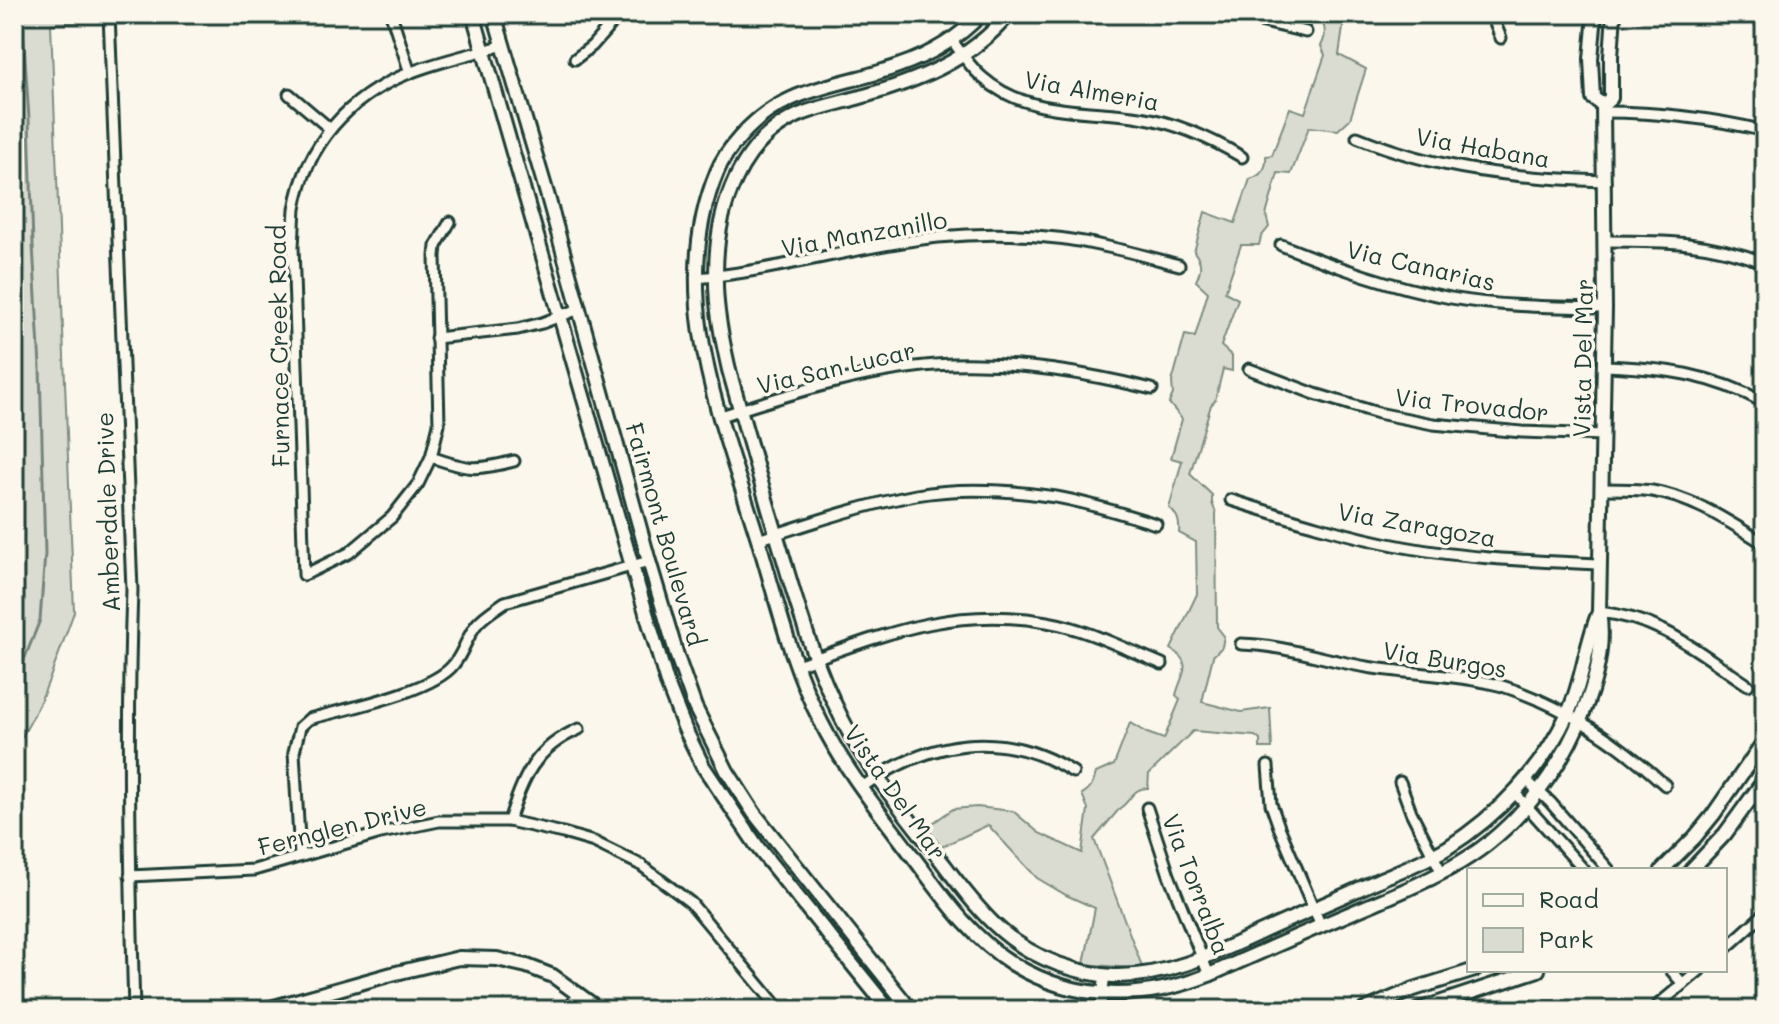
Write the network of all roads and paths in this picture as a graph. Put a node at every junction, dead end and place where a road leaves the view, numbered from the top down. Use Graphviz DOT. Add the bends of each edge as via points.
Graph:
graph roads {
  1 [pos="109,14"];
  2 [pos="391,14"];
  3 [pos="473,14"];
  4 [pos="494,14"];
  5 [pos="620,14"];
  6 [pos="981,14"];
  7 [pos="1009,14"];
  8 [pos="1241,14"];
  9 [pos="1411,14"];
  10 [pos="1449,14"];
  11 [pos="1491,14"];
  12 [pos="1595,14"];
  13 [pos="1614,14"];
  14 [pos="1306,32"];
  15 [pos="1501,38"];
  16 [pos="952,40"];
  17 [pos="504,45"];
  18 [pos="484,51"];
  19 [pos="963,55"];
  20 [pos="575,59"];
  21 [pos="410,73"];
  22 [pos="289,94"];
  23 [pos="1603,108"];
  24 [pos="329,128"];
  25 [pos="1765,131"];
  26 [pos="1357,137"];
  27 [pos="1242,157"];
  28 [pos="1605,181"];
  29 [pos="450,222"];
  30 [pos="1605,241"];
  31 [pos="1281,245"];
  32 [pos="1765,263"];
  33 [pos="1179,265"];
  34 [pos="715,276"];
  35 [pos="696,278"];
  36 [pos="1605,308"];
  37 [pos="579,309"];
  38 [pos="560,317"];
  39 [pos="436,338"];
  40 [pos="1604,366"];
  41 [pos="1249,369"];
  42 [pos="1152,389"];
  43 [pos="1765,403"];
  44 [pos="740,410"];
  45 [pos="721,416"];
  46 [pos="1603,435"];
  47 [pos="431,457"];
  48 [pos="514,461"];
  49 [pos="1602,489"];
  50 [pos="1231,500"];
  51 [pos="1156,524"];
  52 [pos="776,534"];
  53 [pos="758,540"];
  54 [pos="1765,544"];
  55 [pos="649,561"];
  56 [pos="1600,564"];
  57 [pos="632,566"];
  58 [pos="1599,612"];
  59 [pos="1241,644"];
  60 [pos="815,659"];
  61 [pos="1162,664"];
  62 [pos="797,665"];
  63 [pos="1748,685"];
  64 [pos="1568,713"];
  65 [pos="1580,720"];
  66 [pos="579,729"];
  67 [pos="1765,740"];
  68 [pos="1268,766"];
  69 [pos="1073,772"];
  70 [pos="878,776"];
  71 [pos="1765,779"];
  72 [pos="1526,780"];
  73 [pos="1400,782"];
  74 [pos="1665,785"];
  75 [pos="862,787"];
  76 [pos="1539,791"];
  77 [pos="1514,792"];
  78 [pos="1527,805"];
  79 [pos="1147,808"];
  80 [pos="509,821"];
  81 [pos="1433,855"];
  82 [pos="300,856"];
  83 [pos="1582,868"];
  84 [pos="1607,868"];
  85 [pos="1664,868"];
  86 [pos="1693,868"];
  87 [pos="1442,873"];
  88 [pos="130,876"];
  89 [pos="1314,909"];
  90 [pos="1765,913"];
  91 [pos="1321,926"];
  92 [pos="1727,947"];
  93 [pos="1202,957"];
  94 [pos="1469,972"];
  95 [pos="1532,972"];
  96 [pos="1673,972"];
  97 [pos="1696,972"];
  98 [pos="1105,975"];
  99 [pos="1209,975"];
  100 [pos="1683,984"];
  101 [pos="579,993"];
  102 [pos="1103,993"];
  103 [pos="1659,1004"];
  104 [pos="134,1010"];
  105 [pos="242,1010"];
  106 [pos="567,1010"];
  107 [pos="600,1010"];
  108 [pos="780,1010"];
  109 [pos="889,1010"];
  110 [pos="911,1010"];
  111 [pos="1100,1010"];
  112 [pos="1364,1010"];
  113 [pos="1418,1010"];
  1 -- 88 [label="street, Amberdale Drive" via="132,590"];
  2 -- 21 [label="street"];
  3 -- 18 [label="street, Fairmont Boulevard"];
  4 -- 17 [label="street, Fairmont Boulevard"];
  5 -- 20 [label="street"];
  6 -- 16 [label="street, Vista Del Mar"];
  7 -- 19 [label="street, Vista Del Mar"];
  8 -- 14 [label="street"];
  9 -- 10 [label="street"];
  11 -- 15 [label="street"];
  12 -- 23 [label="street, Vista Del Mar" via="1593,98"];
  13 -- 23 [label="street, Vista Del Mar" via="1611,98"];
  16 -- 19 [label="street, Via Almeria"];
  16 -- 35 [label="street, Vista Del Mar" via="894,68 789,99 752,123 719,167 709,192"];
  17 -- 18 [label="street, Furnace Creek Road"];
  17 -- 37 [label="street, Fairmont Boulevard"];
  18 -- 21 [label="street, Furnace Creek Road"];
  18 -- 38 [label="street, Fairmont Boulevard"];
  19 -- 27 [label="street, Via Almeria" via="983,79 1013,98 1168,123"];
  19 -- 34 [label="street, Vista Del Mar" via="912,82 800,115 767,136 734,179"];
  21 -- 24 [label="street, Furnace Creek Road" via="378,88"];
  22 -- 24 [label="street"];
  23 -- 25 [label="street" via="1690,116"];
  23 -- 28 [label="street, Vista Del Mar"];
  24 -- 47 [label="street, Furnace Creek Road" via="295,209 304,575 349,553 392,517"];
  26 -- 28 [label="street, Via Habana" via="1440,165"];
  28 -- 30 [label="street, Vista Del Mar"];
  29 -- 39 [label="street" via="436,246"];
  30 -- 32 [label="street" via="1679,241"];
  30 -- 36 [label="street, Vista Del Mar"];
  31 -- 36 [label="street, Via Canarias" via="1333,266 1451,297 1503,305"];
  33 -- 34 [label="street, Via Manzanillo" via="1092,244 992,235 918,240"];
  34 -- 35 [label="street, Via Manzanillo"];
  34 -- 44 [label="street, Vista Del Mar" via="720,332"];
  35 -- 45 [label="street, Vista Del Mar" via="702,342"];
  36 -- 40 [label="street, Vista Del Mar"];
  37 -- 38 [label="street"];
  37 -- 55 [label="street, Fairmont Boulevard"];
  38 -- 39 [label="street" via="518,329"];
  38 -- 57 [label="street, Fairmont Boulevard"];
  39 -- 47 [label="street" via="439,424"];
  40 -- 43 [label="street" via="1675,371"];
  40 -- 46 [label="street, Vista Del Mar"];
  41 -- 46 [label="street, Via Trovador" via="1378,413 1433,424"];
  42 -- 44 [label="street, Via San Lucar" via="1025,366 950,364 868,375"];
  44 -- 45 [label="street, Via San Lucar"];
  44 -- 52 [label="street, Vista Del Mar"];
  45 -- 53 [label="street, Vista Del Mar"];
  46 -- 49 [label="street, Vista Del Mar"];
  47 -- 48 [label="street" via="475,469"];
  49 -- 54 [label="street" via="1680,498"];
  49 -- 56 [label="street, Vista Del Mar"];
  50 -- 56 [label="street, Via Zaragoza" via="1403,547"];
  51 -- 52 [label="street" via="1053,497 987,490 916,495"];
  52 -- 53 [label="street"];
  52 -- 60 [label="street, Vista Del Mar"];
  53 -- 62 [label="street, Vista Del Mar"];
  55 -- 57 [label="street"];
  55 -- 110 [label="street, Fairmont Boulevard" via="695,707 727,771 754,813"];
  56 -- 58 [label="street, Vista Del Mar"];
  57 -- 82 [label="street" via="505,602 476,625 442,676 418,689 309,719 300,727 294,752"];
  57 -- 109 [label="street, Fairmont Boulevard" via="668,686 703,766 759,849"];
  58 -- 63 [label="street" via="1660,627"];
  58 -- 64 [label="street, Vista Del Mar"];
  58 -- 65 [label="street, Vista Del Mar" via="1600,654"];
  59 -- 64 [label="street, Via Burgos" via="1498,685"];
  60 -- 61 [label="street" via="915,625 984,618 1049,622"];
  60 -- 62 [label="street"];
  60 -- 70 [label="street, Vista Del Mar" via="843,723"];
  62 -- 75 [label="street, Vista Del Mar" via="820,720"];
  64 -- 65 [label="street, Via Burgos"];
  64 -- 72 [label="street, Vista Del Mar"];
  65 -- 74 [label="street, Via Burgos"];
  65 -- 76 [label="street, Vista Del Mar"];
  66 -- 80 [label="street" via="536,759"];
  67 -- 85 [label="street" via="1695,837"];
  68 -- 89 [label="street" via="1275,816"];
  69 -- 70 [label="street" via="1042,754 979,744 917,757"];
  70 -- 75 [label="street"];
  70 -- 98 [label="street, Vista Del Mar" via="990,922 1045,959"];
  71 -- 86 [label="street"];
  72 -- 76 [label="street"];
  72 -- 77 [label="street, Vista Del Mar"];
  73 -- 81 [label="street"];
  75 -- 102 [label="street, Vista Del Mar" via="980,940 1034,975"];
  76 -- 78 [label="street, Vista Del Mar"];
  76 -- 84 [label="street"];
  77 -- 78 [label="street"];
  77 -- 81 [label="street, Vista Del Mar" via="1471,831"];
  78 -- 83 [label="street"];
  78 -- 87 [label="street, Vista Del Mar" via="1496,836"];
  79 -- 93 [label="street, Via Torralba"];
  80 -- 82 [label="street, Fernglen Drive" via="439,821"];
  80 -- 108 [label="street, Fernglen Drive" via="594,842 641,865 691,903"];
  81 -- 87 [label="street"];
  81 -- 89 [label="street, Vista Del Mar"];
  82 -- 88 [label="street, Fernglen Drive" via="254,870"];
  87 -- 91 [label="street, Vista Del Mar"];
  88 -- 104 [label="street, Amberdale Drive"];
  89 -- 91 [label="street"];
  89 -- 93 [label="street, Vista Del Mar"];
  90 -- 92 [label="street"];
  91 -- 99 [label="street, Vista Del Mar"];
  93 -- 98 [label="street, Vista Del Mar" via="1161,970"];
  93 -- 99 [label="street, Via Torralba"];
  94 -- 112 [label="street"];
  95 -- 113 [label="street"];
  96 -- 100 [label="street"];
  97 -- 100 [label="street"];
  98 -- 102 [label="street"];
  99 -- 102 [label="street, Vista Del Mar" via="1153,992"];
  100 -- 103 [label="street"];
  101 -- 105 [label="street" via="527,966 459,958 267,1009"];
  101 -- 106 [label="street"];
  101 -- 107 [label="street"];
  102 -- 111 [label="street"];
}
